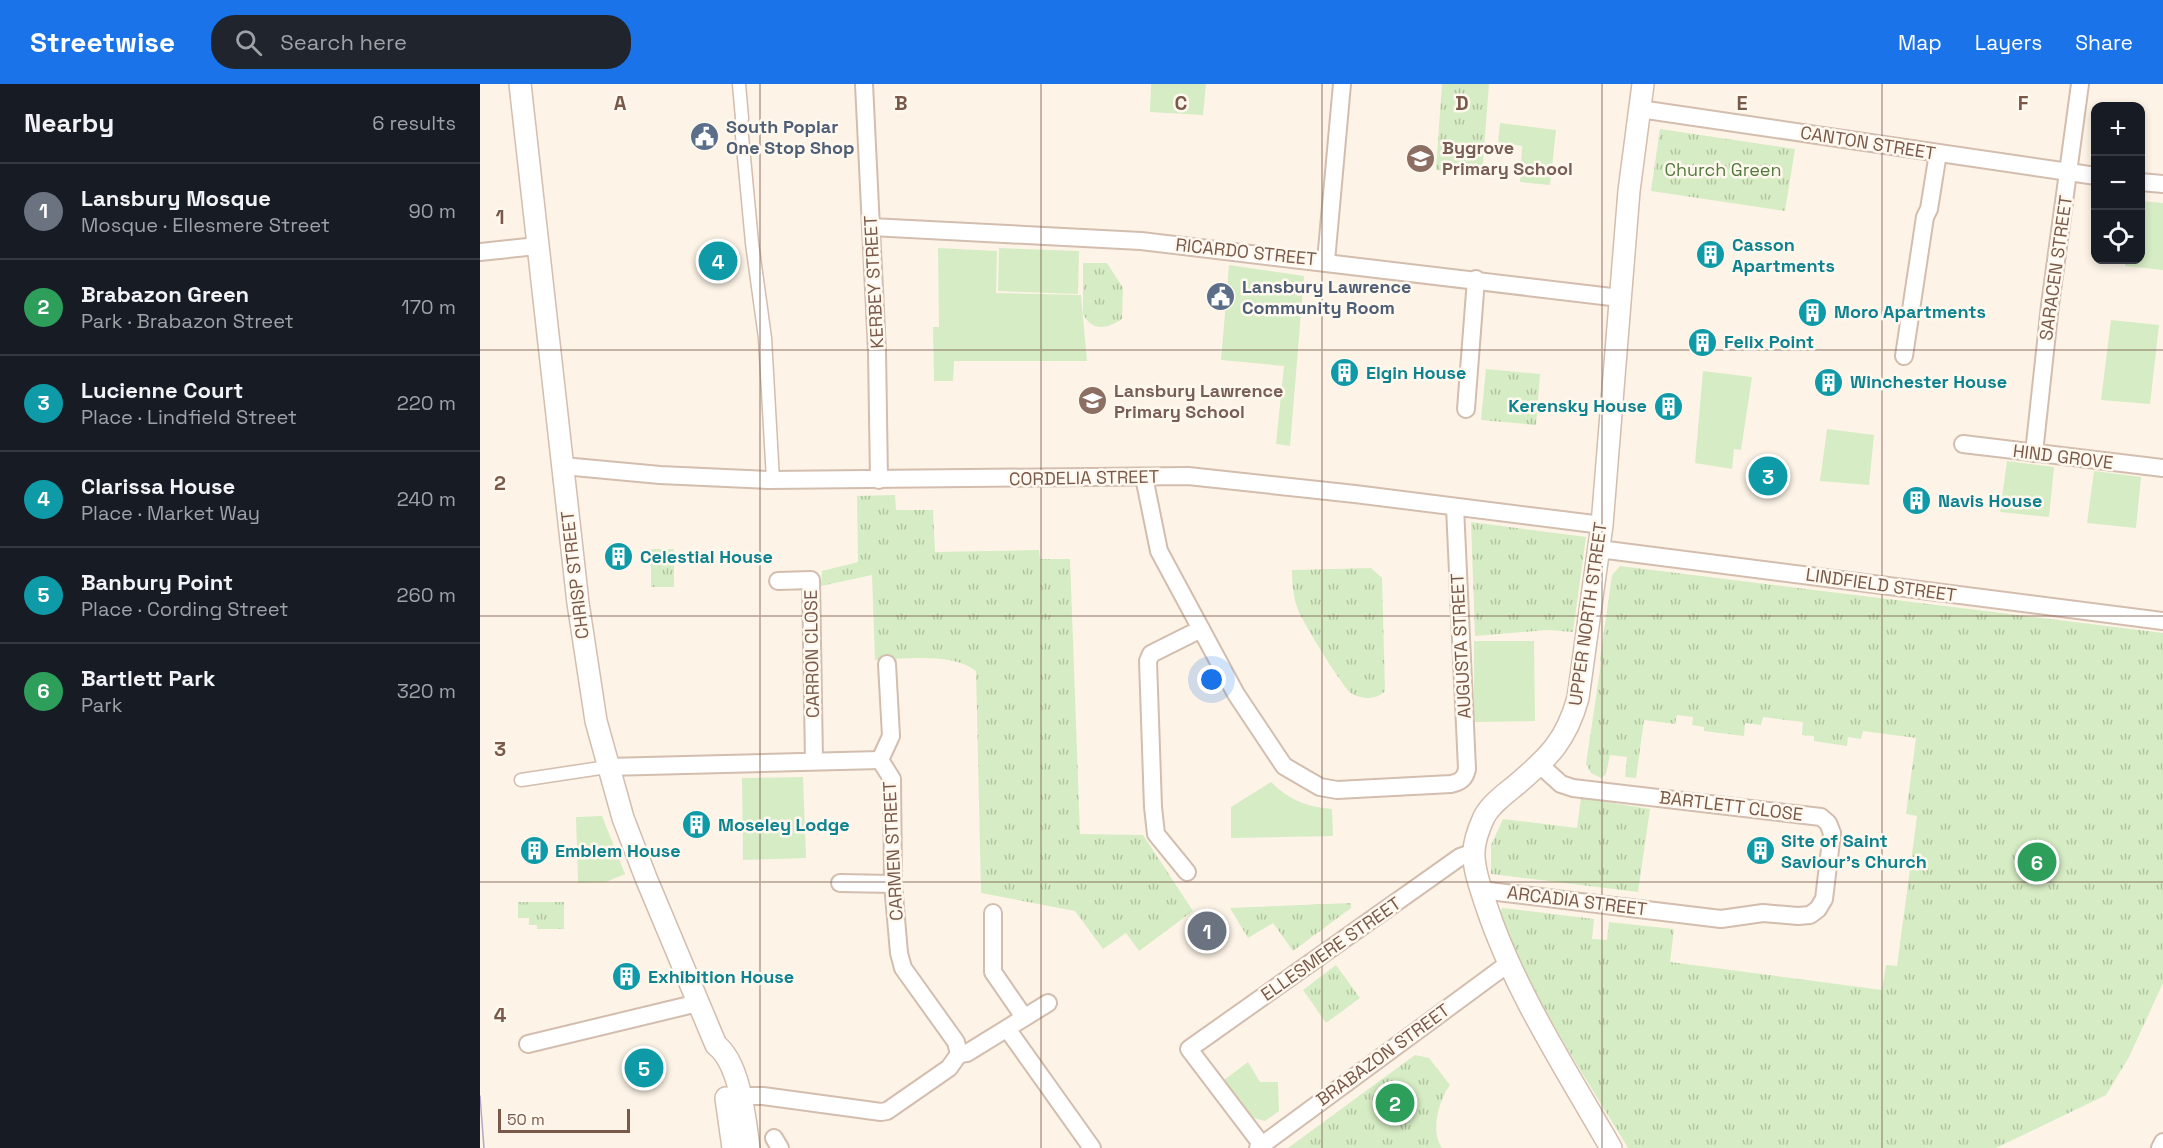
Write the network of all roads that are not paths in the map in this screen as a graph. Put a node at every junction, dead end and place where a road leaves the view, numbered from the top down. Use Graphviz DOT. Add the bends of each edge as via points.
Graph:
graph roads {
  1 [pos="520,84"];
  2 [pos="739,84"];
  3 [pos="864,84"];
  4 [pos="1342,84"];
  5 [pos="1643,84"];
  6 [pos="2080,84"];
  7 [pos="1640,109"];
  8 [pos="1938,153"];
  9 [pos="2068,172"];
  10 [pos="2091,175"];
  11 [pos="2145,182"];
  12 [pos="2163,184"];
  13 [pos="871,227"];
  14 [pos="537,246"];
  15 [pos="480,252"];
  16 [pos="1326,261"];
  17 [pos="1476,279"];
  18 [pos="1620,298"];
  19 [pos="1904,356"];
  20 [pos="1466,409"];
  21 [pos="1963,444"];
  22 [pos="2034,453"];
  23 [pos="563,466"];
  24 [pos="2163,468"];
  25 [pos="1144,477"];
  26 [pos="773,480"];
  27 [pos="879,480"];
  28 [pos="1455,507"];
  29 [pos="1602,525"];
  30 [pos="1599,549"];
  31 [pos="778,581"];
  32 [pos="2163,621"];
  33 [pos="1201,629"];
  34 [pos="887,664"];
  35 [pos="880,760"];
  36 [pos="814,761"];
  37 [pos="1539,765"];
  38 [pos="608,767"];
  39 [pos="521,780"];
  40 [pos="1474,852"];
  41 [pos="1187,873"];
  42 [pos="840,883"];
  43 [pos="894,884"];
  44 [pos="1481,890"];
  45 [pos="993,913"];
  46 [pos="1673,913"];
  47 [pos="1509,963"];
  48 [pos="698,1003"];
  49 [pos="1048,1003"];
  50 [pos="1024,1017"];
  51 [pos="1008,1030"];
  52 [pos="528,1044"];
  53 [pos="955,1060"];
  54 [pos="733,1096"];
  55 [pos="740,1138"];
  56 [pos="2163,1143"];
  57 [pos="1260,1146"];
  58 [pos="1092,1148"];
  59 [pos="1611,1148"];
  60 [pos="2160,1148"];
  1 -- 14 [label="street, CHRISP STREET"];
  2 -- 26 [label="street" via="752,243 765,338"];
  3 -- 13 [label="street, KERBEY STREET"];
  4 -- 16 [label="street"];
  5 -- 7 [label="street, UPPER NORTH STREET"];
  6 -- 9 [label="street, SARACEN STREET"];
  7 -- 8 [label="street, CANTON STREET"];
  7 -- 18 [label="street, UPPER NORTH STREET"];
  8 -- 9 [label="street, CANTON STREET"];
  8 -- 19 [label="street"];
  9 -- 10 [label="street, CANTON STREET"];
  9 -- 22 [label="street, SARACEN STREET"];
  11 -- 12 [label="street"];
  13 -- 16 [label="street, RICARDO STREET" via="1141,241"];
  13 -- 27 [label="street, KERBEY STREET"];
  14 -- 15 [label="street"];
  14 -- 23 [label="street, CHRISP STREET"];
  16 -- 17 [label="street, RICARDO STREET"];
  17 -- 18 [label="street, RICARDO STREET"];
  17 -- 20 [label="street"];
  18 -- 29 [label="street, UPPER NORTH STREET"];
  21 -- 22 [label="street, HIND GROVE"];
  22 -- 24 [label="street, HIND GROVE"];
  23 -- 26 [label="street, CORDELIA STREET"];
  23 -- 38 [label="street, CHRISP STREET" via="583,644"];
  25 -- 27 [label="street, CORDELIA STREET"];
  25 -- 28 [label="street, CORDELIA STREET" via="1233,480"];
  25 -- 33 [label="street" via="1159,551"];
  26 -- 27 [label="street, CORDELIA STREET"];
  28 -- 29 [label="street, CORDELIA STREET"];
  28 -- 33 [label="street, AUGUSTA STREET" via="1467,769 1460,782 1337,790 1301,777 1284,766 1236,694"];
  29 -- 30 [label="street, UPPER NORTH STREET"];
  30 -- 32 [label="street, LINDFIELD STREET"];
  30 -- 37 [label="street, UPPER NORTH STREET" via="1573,718 1564,736"];
  31 -- 36 [label="street, CARRON CLOSE" via="811,580"];
  33 -- 41 [label="street" via="1151,654 1148,661 1156,834"];
  34 -- 35 [label="street" via="891,736"];
  35 -- 36 [label="street, CARMEN STREET"];
  35 -- 43 [label="street, CARMEN STREET" via="892,778"];
  36 -- 38 [label="street, CARMEN STREET"];
  37 -- 40 [label="street, UPPER NORTH STREET" via="1493,804 1478,829"];
  37 -- 46 [label="street, BARTLETT CLOSE" via="1561,784 1573,788 1810,815 1828,823 1832,833 1824,899 1810,915 1763,913 1720,919"];
  38 -- 39 [label="street"];
  38 -- 48 [label="street, CHRISP STREET" via="623,818"];
  40 -- 44 [label="street, UPPER NORTH STREET"];
  40 -- 57 [label="street, ELLESMERE STREET" via="1460,857 1189,1049"];
  42 -- 43 [label="street"];
  43 -- 53 [label="street, CARMEN STREET" via="903,968 956,1042"];
  44 -- 46 [label="street, ARCADIA STREET"];
  44 -- 47 [label="street, UPPER NORTH STREET"];
  45 -- 50 [label="street" via="993,972"];
  47 -- 57 [label="street, BRABAZON STREET"];
  47 -- 59 [label="street, UPPER NORTH STREET"];
  48 -- 52 [label="street"];
  48 -- 54 [label="street, CHRISP STREET" via="716,1045 725,1052"];
  49 -- 50 [label="street"];
  50 -- 51 [label="street"];
  51 -- 53 [label="street"];
  51 -- 58 [label="street"];
  53 -- 54 [label="street" via="887,1111"];
  54 -- 55 [label="street, CHRISP STREET"];
  56 -- 60 [label="street"];
}
